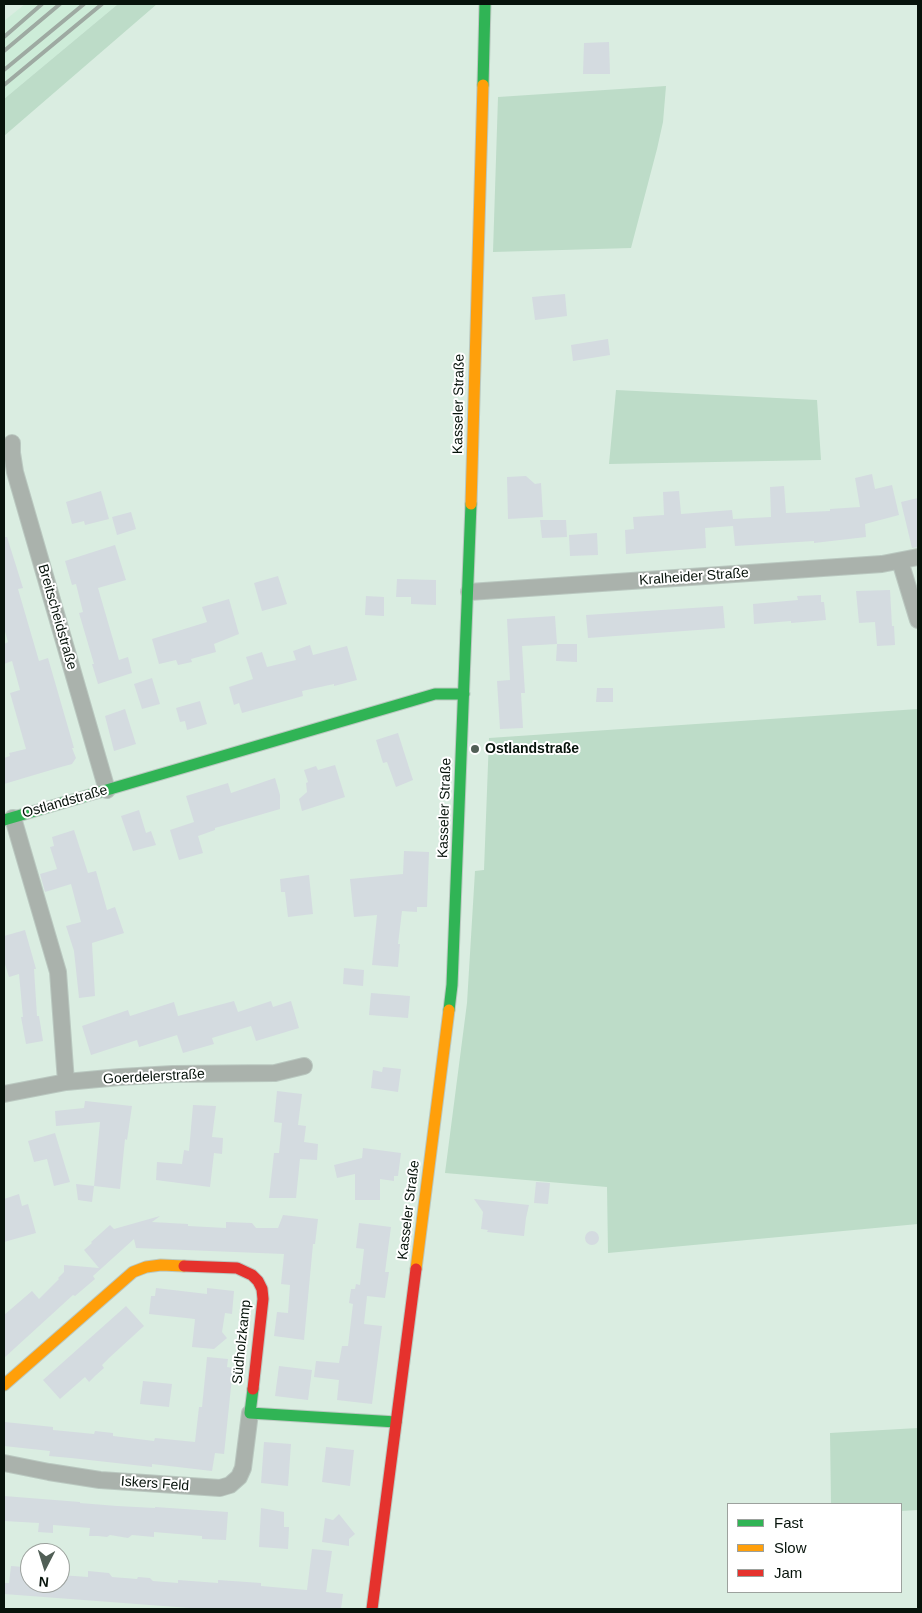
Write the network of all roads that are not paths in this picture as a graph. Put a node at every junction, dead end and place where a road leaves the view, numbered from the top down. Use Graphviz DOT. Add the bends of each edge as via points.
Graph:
graph roads {
  1 [pos="485,4"];
  2 [pos="12,443"];
  3 [pos="918,557"];
  4 [pos="900,561"];
  5 [pos="469,592"];
  6 [pos="918,620"];
  7 [pos="464,694"];
  8 [pos="107,790"];
  9 [pos="8,819"];
  10 [pos="304,1066"];
  11 [pos="66,1082"];
  12 [pos="4,1094"];
  13 [pos="4,1385"];
  14 [pos="250,1413"];
  15 [pos="396,1422"];
  16 [pos="4,1463"];
  17 [pos="372,1609"];
  1 -- 5 [label="street, Kasseler Straße"];
  2 -- 8 [label="street, Breitscheidstraße" via="15,472"];
  3 -- 4 [label="street, Kralheider Straße"];
  4 -- 5 [label="street, Kralheider Straße"];
  4 -- 6 [label="street"];
  5 -- 7 [label="street, Kasseler Straße"];
  7 -- 8 [label="street, Ostlandstraße" via="435,694"];
  7 -- 15 [label="street, Kasseler Straße" via="452,985"];
  8 -- 9 [label="street, Ostlandstraße"];
  9 -- 11 [label="street, Ostlandstraße" via="58,972"];
  10 -- 11 [label="street, Goerdelerstraße" via="275,1073 173,1074"];
  11 -- 12 [label="street, Goerdelerstraße"];
  13 -- 14 [label="street, Südholzkamp" via="133,1272 161,1265 237,1268 252,1275 262,1289 263,1299"];
  14 -- 15 [label="street"];
  14 -- 16 [label="street, Iskers Feld" via="243,1468 230,1486 100,1480"];
  15 -- 17 [label="street, Kasseler Straße"];
}
